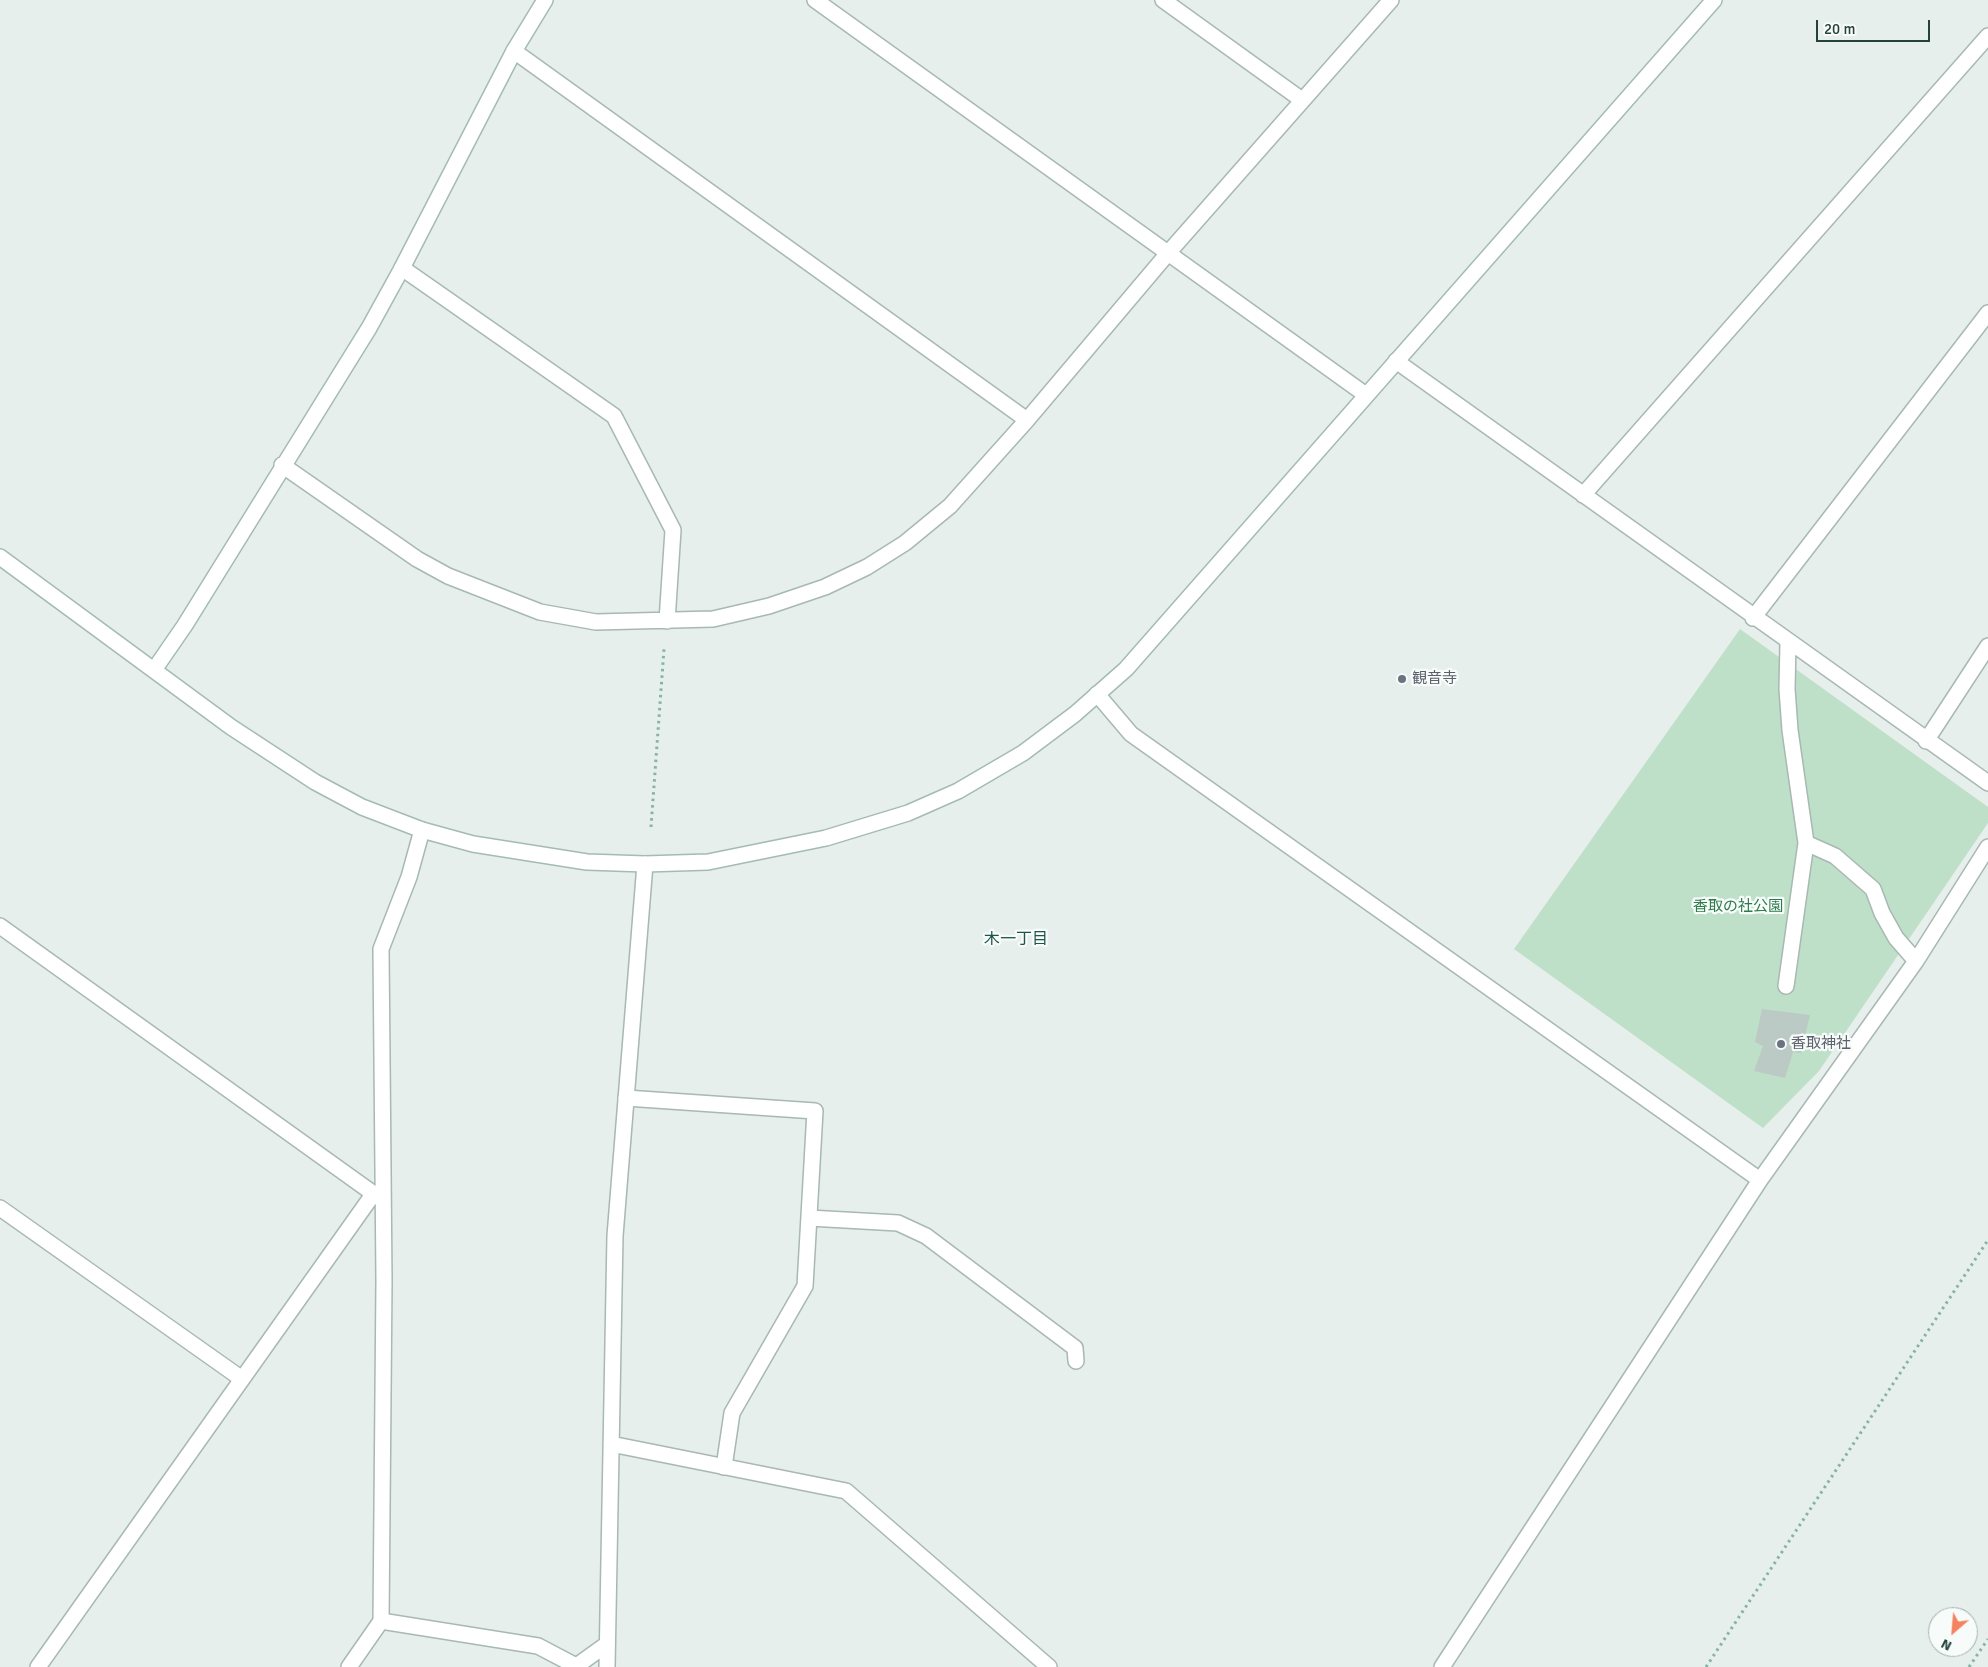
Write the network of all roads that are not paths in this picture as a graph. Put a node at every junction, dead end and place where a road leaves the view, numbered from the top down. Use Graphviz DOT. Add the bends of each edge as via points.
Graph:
graph roads {
  1 [pos="545,0"];
  2 [pos="815,0"];
  3 [pos="1163,0"];
  4 [pos="1392,0"];
  5 [pos="1714,0"];
  6 [pos="1988,36"];
  7 [pos="514,51"];
  8 [pos="1302,100"];
  9 [pos="1169,252"];
  10 [pos="402,268"];
  11 [pos="1988,313"];
  12 [pos="1396,360"];
  13 [pos="1366,395"];
  14 [pos="1027,420"];
  15 [pos="282,465"];
  16 [pos="1583,495"];
  17 [pos="0,556"];
  18 [pos="1753,618"];
  19 [pos="666,622"];
  20 [pos="1788,642"];
  21 [pos="1988,646"];
  22 [pos="154,670"];
  23 [pos="1097,694"];
  24 [pos="1926,740"];
  25 [pos="1988,783"];
  26 [pos="422,830"];
  27 [pos="1806,843"];
  28 [pos="1988,847"];
  29 [pos="645,864"];
  30 [pos="0,926"];
  31 [pos="1916,961"];
  32 [pos="1786,986"];
  33 [pos="626,1098"];
  34 [pos="1760,1180"];
  35 [pos="378,1196"];
  36 [pos="0,1208"];
  37 [pos="809,1218"];
  38 [pos="1076,1361"];
  39 [pos="242,1379"];
  40 [pos="611,1444"];
  41 [pos="724,1467"];
  42 [pos="381,1621"];
  43 [pos="607,1644"];
  44 [pos="576,1666"];
  45 [pos="38,1667"];
  46 [pos="349,1667"];
  47 [pos="608,1667"];
  48 [pos="1049,1667"];
  49 [pos="1442,1667"];
  1 -- 7 [label="street"];
  2 -- 9 [label="street"];
  3 -- 8 [label="street"];
  4 -- 8 [label="street"];
  5 -- 12 [label="street"];
  6 -- 16 [label="street"];
  7 -- 10 [label="street"];
  7 -- 14 [label="street"];
  8 -- 9 [label="street"];
  9 -- 13 [label="street"];
  9 -- 14 [label="street"];
  10 -- 15 [label="street" via="369,328"];
  10 -- 19 [label="street" via="614,416 673,530"];
  11 -- 18 [label="street"];
  12 -- 13 [label="street"];
  12 -- 16 [label="street"];
  13 -- 23 [label="street" via="1173,617 1126,669"];
  14 -- 19 [label="street" via="950,506 905,544 867,567 825,587 769,606 713,619"];
  15 -- 19 [label="street" via="417,559 485,592 540,612 596,622"];
  15 -- 22 [label="street"];
  16 -- 18 [label="street"];
  17 -- 22 [label="street"];
  18 -- 20 [label="street"];
  20 -- 24 [label="street"];
  20 -- 27 [label="street" via="1786,689"];
  21 -- 24 [label="street"];
  22 -- 26 [label="street" via="251,741 315,782 362,807"];
  23 -- 29 [label="street" via="1023,753 958,791 908,813 826,838 765,851 708,862"];
  23 -- 34 [label="street" via="1131,734"];
  24 -- 25 [label="street"];
  26 -- 29 [label="street" via="532,855 587,862"];
  26 -- 35 [label="street" via="381,949"];
  27 -- 31 [label="street" via="1835,856 1874,889 1882,913 1896,938"];
  27 -- 32 [label="street"];
  28 -- 31 [label="street"];
  29 -- 33 [label="street"];
  30 -- 35 [label="street"];
  31 -- 34 [label="street"];
  33 -- 37 [label="street" via="815,1111"];
  33 -- 40 [label="street" via="615,1236"];
  34 -- 49 [label="street"];
  35 -- 39 [label="street"];
  35 -- 42 [label="street" via="384,1281"];
  36 -- 39 [label="street"];
  37 -- 38 [label="street" via="898,1224 926,1236 1075,1348"];
  37 -- 41 [label="street" via="805,1286 732,1413"];
  39 -- 45 [label="street"];
  40 -- 41 [label="street"];
  40 -- 43 [label="street"];
  41 -- 48 [label="street" via="846,1491"];
  42 -- 44 [label="street" via="538,1646"];
  42 -- 46 [label="street"];
  43 -- 44 [label="street"];
  43 -- 47 [label="street"];
}
